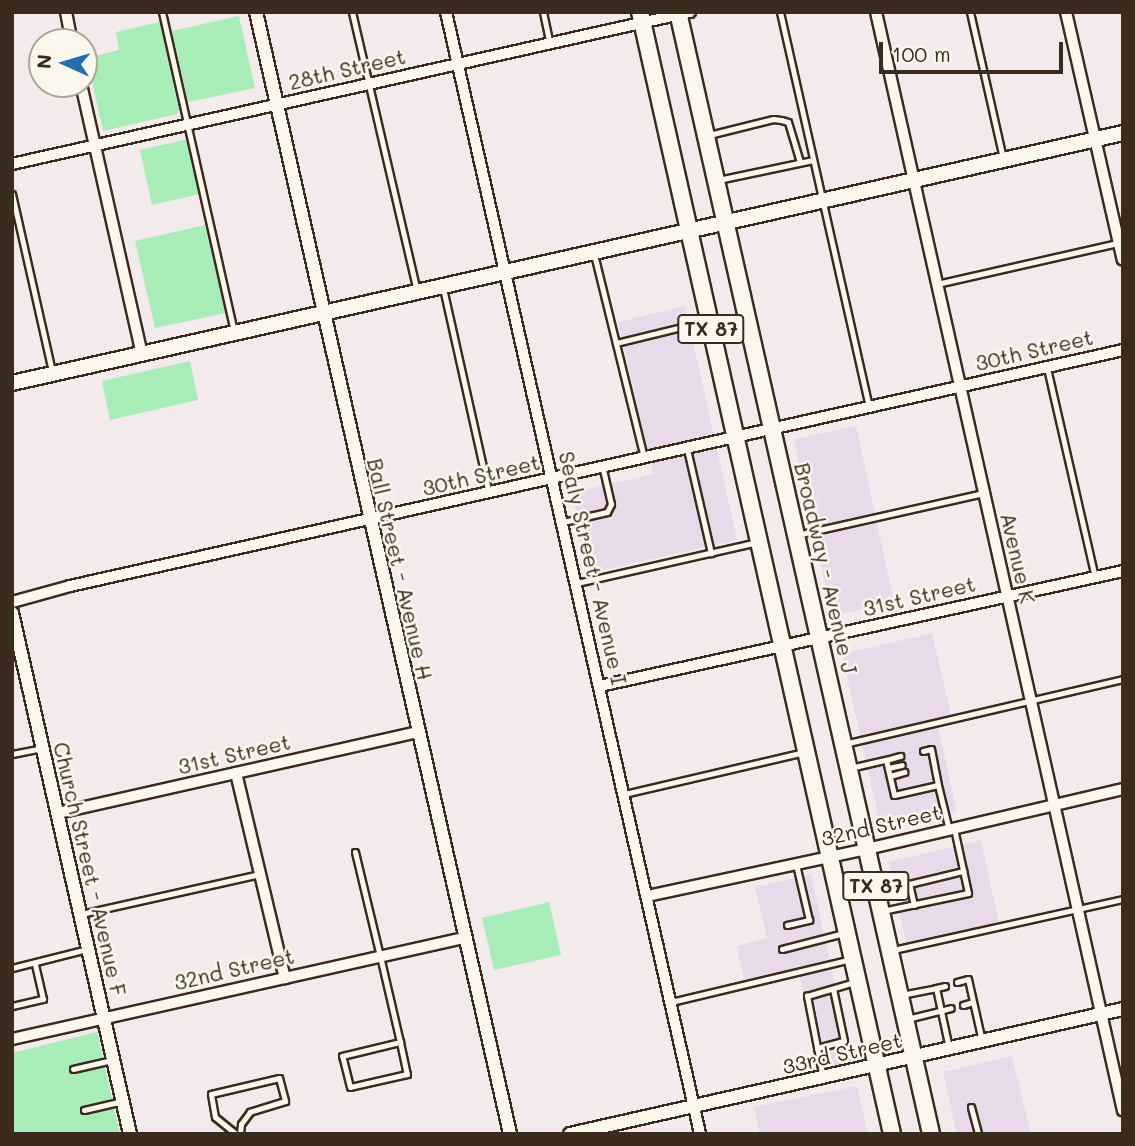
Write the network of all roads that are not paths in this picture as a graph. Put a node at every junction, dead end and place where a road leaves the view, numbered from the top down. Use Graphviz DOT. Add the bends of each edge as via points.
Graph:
graph roads {
  1 [pos="162,12"];
  2 [pos="256,12"];
  3 [pos="352,12"];
  4 [pos="446,12"];
  5 [pos="543,12"];
  6 [pos="780,12"];
  7 [pos="876,12"];
  8 [pos="970,12"];
  9 [pos="1066,12"];
  10 [pos="682,13"];
  11 [pos="642,18"];
  12 [pos="550,44"];
  13 [pos="457,65"];
  14 [pos="370,84"];
  15 [pos="84,98"];
  16 [pos="276,105"];
  17 [pos="186,125"];
  18 [pos="1123,133"];
  19 [pos="708,135"];
  20 [pos="1096,139"];
  21 [pos="95,145"];
  22 [pos="1003,159"];
  23 [pos="813,160"];
  24 [pos="800,162"];
  25 [pos="12,164"];
  26 [pos="913,179"];
  27 [pos="718,180"];
  28 [pos="12,194"];
  29 [pos="822,200"];
  30 [pos="727,221"];
  31 [pos="689,230"];
  32 [pos="1121,242"];
  33 [pos="593,252"];
  34 [pos="1123,260"];
  35 [pos="504,273"];
  36 [pos="937,284"];
  37 [pos="443,288"];
  38 [pos="417,293"];
  39 [pos="323,314"];
  40 [pos="709,320"];
  41 [pos="234,334"];
  42 [pos="616,343"];
  43 [pos="1123,350"];
  44 [pos="142,354"];
  45 [pos="1047,367"];
  46 [pos="52,374"];
  47 [pos="12,383"];
  48 [pos="960,387"];
  49 [pos="869,408"];
  50 [pos="774,429"];
  51 [pos="736,438"];
  52 [pos="687,449"];
  53 [pos="644,458"];
  54 [pos="603,468"];
  55 [pos="553,478"];
  56 [pos="489,493"];
  57 [pos="984,493"];
  58 [pos="369,519"];
  59 [pos="563,522"];
  60 [pos="797,535"];
  61 [pos="760,541"];
  62 [pos="711,553"];
  63 [pos="1123,571"];
  64 [pos="1095,577"];
  65 [pos="577,583"];
  66 [pos="1007,596"];
  67 [pos="12,602"];
  68 [pos="12,612"];
  69 [pos="820,639"];
  70 [pos="783,646"];
  71 [pos="1123,679"];
  72 [pos="600,686"];
  73 [pos="1030,700"];
  74 [pos="418,732"];
  75 [pos="844,744"];
  76 [pos="43,748"];
  77 [pos="923,751"];
  78 [pos="807,752"];
  79 [pos="12,754"];
  80 [pos="900,756"];
  81 [pos="933,758"];
  82 [pos="886,760"];
  83 [pos="925,760"];
  84 [pos="934,766"];
  85 [pos="927,767"];
  86 [pos="849,768"];
  87 [pos="903,769"];
  88 [pos="889,772"];
  89 [pos="236,773"];
  90 [pos="938,785"];
  91 [pos="1123,789"];
  92 [pos="624,794"];
  93 [pos="1054,804"];
  94 [pos="58,813"];
  95 [pos="951,829"];
  96 [pos="867,849"];
  97 [pos="355,852"];
  98 [pos="830,856"];
  99 [pos="796,864"];
  100 [pos="963,871"];
  101 [pos="260,874"];
  102 [pos="647,896"];
  103 [pos="1123,899"];
  104 [pos="914,905"];
  105 [pos="1078,910"];
  106 [pos="881,911"];
  107 [pos="81,914"];
  108 [pos="788,925"];
  109 [pos="847,932"];
  110 [pos="465,938"];
  111 [pos="89,949"];
  112 [pos="782,949"];
  113 [pos="890,950"];
  114 [pos="380,957"];
  115 [pos="853,958"];
  116 [pos="34,963"];
  117 [pos="12,968"];
  118 [pos="285,978"];
  119 [pos="858,981"];
  120 [pos="957,982"];
  121 [pos="945,986"];
  122 [pos="936,988"];
  123 [pos="833,989"];
  124 [pos="900,995"];
  125 [pos="671,1002"];
  126 [pos="973,1002"];
  127 [pos="962,1005"];
  128 [pos="12,1006"];
  129 [pos="951,1008"];
  130 [pos="1123,1009"];
  131 [pos="941,1011"];
  132 [pos="820,1012"];
  133 [pos="1101,1014"];
  134 [pos="811,1015"];
  135 [pos="104,1018"];
  136 [pos="906,1019"];
  137 [pos="823,1027"];
  138 [pos="813,1029"];
  139 [pos="12,1039"];
  140 [pos="982,1041"];
  141 [pos="400,1042"];
  142 [pos="817,1048"];
  143 [pos="949,1049"];
  144 [pos="914,1056"];
  145 [pos="114,1059"];
  146 [pos="877,1065"];
  147 [pos="73,1069"];
  148 [pos="823,1078"];
  149 [pos="123,1101"];
  150 [pos="694,1107"];
  151 [pos="971,1107"];
  152 [pos="84,1110"];
  153 [pos="1123,1111"];
  154 [pos="598,1131"];
  155 [pos="130,1134"];
  156 [pos="238,1134"];
  157 [pos="510,1134"];
  158 [pos="570,1134"];
  159 [pos="700,1134"];
  160 [pos="892,1134"];
  161 [pos="931,1134"];
  162 [pos="978,1134"];
  1 -- 17 [label="lane"];
  2 -- 16 [label="street, Ball Street - Avenue H"];
  3 -- 14 [label="lane"];
  4 -- 13 [label="street, Sealy Street - Avenue I"];
  5 -- 12 [label="lane"];
  6 -- 23 [label="lane"];
  7 -- 26 [label="street, Avenue K"];
  8 -- 22 [label="lane"];
  9 -- 20 [label="street"];
  10 -- 11 [label="street, 28th Street"];
  10 -- 19 [label="main road, Broadway - Avenue J / TX 87"];
  11 -- 12 [label="street, 28th Street"];
  11 -- 31 [label="main road, TX 87"];
  12 -- 13 [label="street, 28th Street"];
  13 -- 14 [label="street, 28th Street"];
  13 -- 35 [label="street, Sealy Street - Avenue I"];
  14 -- 16 [label="street, 28th Street"];
  14 -- 38 [label="lane"];
  15 -- 21 [label="street"];
  16 -- 17 [label="street, 28th Street"];
  16 -- 39 [label="street, Ball Street - Avenue H"];
  17 -- 21 [label="street, 28th Street"];
  17 -- 41 [label="lane"];
  18 -- 20 [label="main road"];
  19 -- 24 [label="lane" via="774,119 788,122"];
  19 -- 27 [label="main road, Broadway - Avenue J / TX 87"];
  20 -- 22 [label="main road"];
  20 -- 32 [label="street"];
  21 -- 25 [label="street, 28th Street"];
  21 -- 44 [label="street"];
  22 -- 26 [label="main road"];
  23 -- 24 [label="lane"];
  23 -- 29 [label="lane"];
  24 -- 27 [label="lane"];
  26 -- 29 [label="main road"];
  26 -- 36 [label="street, Avenue K"];
  27 -- 30 [label="main road, Broadway - Avenue J / TX 87"];
  28 -- 46 [label="lane"];
  29 -- 30 [label="main road"];
  29 -- 49 [label="lane"];
  30 -- 31 [label="main road"];
  30 -- 50 [label="main road, Broadway - Avenue J / TX 87"];
  31 -- 33 [label="main road"];
  31 -- 40 [label="main road, TX 87"];
  32 -- 34 [label="street"];
  32 -- 36 [label="lane"];
  33 -- 35 [label="main road"];
  33 -- 42 [label="lane"];
  35 -- 37 [label="main road"];
  35 -- 55 [label="street, Sealy Street - Avenue I"];
  36 -- 48 [label="street, Avenue K"];
  37 -- 38 [label="main road"];
  37 -- 56 [label="lane"];
  38 -- 39 [label="main road"];
  39 -- 41 [label="main road"];
  39 -- 58 [label="street, Ball Street - Avenue H"];
  40 -- 42 [label="lane"];
  40 -- 51 [label="main road, TX 87"];
  41 -- 44 [label="main road"];
  42 -- 53 [label="lane"];
  43 -- 45 [label="street, 30th Street"];
  44 -- 46 [label="main road"];
  45 -- 48 [label="street, 30th Street"];
  45 -- 64 [label="lane"];
  46 -- 47 [label="main road"];
  48 -- 49 [label="street, 30th Street"];
  48 -- 57 [label="street, Avenue K"];
  49 -- 50 [label="street, 30th Street"];
  50 -- 51 [label="street, 30th Street"];
  50 -- 60 [label="main road, Broadway - Avenue J / TX 87"];
  51 -- 52 [label="street, 30th Street"];
  51 -- 61 [label="main road, TX 87"];
  52 -- 53 [label="street, 30th Street"];
  52 -- 62 [label="lane"];
  53 -- 54 [label="street, 30th Street"];
  54 -- 55 [label="street, 30th Street"];
  54 -- 59 [label="lane" via="611,504 607,512"];
  55 -- 56 [label="street, 30th Street"];
  55 -- 59 [label="street, Sealy Street - Avenue I"];
  56 -- 58 [label="street, 30th Street"];
  57 -- 60 [label="lane"];
  57 -- 66 [label="street, Avenue K"];
  58 -- 67 [label="street, 30th Street"];
  58 -- 74 [label="street, Ball Street - Avenue H"];
  59 -- 65 [label="street, Sealy Street - Avenue I"];
  60 -- 69 [label="main road, Broadway - Avenue J / TX 87"];
  61 -- 62 [label="lane"];
  61 -- 70 [label="main road, TX 87"];
  62 -- 65 [label="lane"];
  63 -- 64 [label="street, 31st Street"];
  64 -- 66 [label="street, 31st Street"];
  65 -- 72 [label="street, Sealy Street - Avenue I"];
  66 -- 69 [label="street, 31st Street"];
  66 -- 73 [label="street, Avenue K"];
  68 -- 76 [label="street, Church Street - Avenue F"];
  69 -- 70 [label="street, 31st Street"];
  69 -- 75 [label="main road, Broadway - Avenue J / TX 87"];
  70 -- 72 [label="street, 31st Street"];
  70 -- 78 [label="main road, TX 87"];
  71 -- 73 [label="lane"];
  72 -- 92 [label="street, Sealy Street - Avenue I"];
  73 -- 75 [label="lane"];
  73 -- 93 [label="street, Avenue K"];
  74 -- 89 [label="street, 31st Street"];
  74 -- 110 [label="street, Ball Street - Avenue H"];
  75 -- 86 [label="main road, Broadway - Avenue J / TX 87"];
  76 -- 79 [label="lane"];
  76 -- 94 [label="street, Church Street - Avenue F"];
  77 -- 81 [label="lane" via="931,749"];
  78 -- 92 [label="lane"];
  78 -- 98 [label="main road, TX 87"];
  80 -- 82 [label="lane"];
  81 -- 83 [label="lane"];
  81 -- 84 [label="lane"];
  82 -- 86 [label="lane"];
  82 -- 88 [label="lane"];
  84 -- 85 [label="lane"];
  84 -- 90 [label="lane"];
  86 -- 96 [label="main road, Broadway - Avenue J / TX 87"];
  87 -- 88 [label="lane"];
  88 -- 90 [label="lane" via="894,795"];
  89 -- 94 [label="street, 31st Street"];
  89 -- 101 [label="street"];
  90 -- 95 [label="lane"];
  91 -- 93 [label="street, 32nd Street"];
  92 -- 102 [label="street, Sealy Street - Avenue I"];
  93 -- 95 [label="street, 32nd Street"];
  93 -- 105 [label="street, Avenue K"];
  94 -- 107 [label="street, Church Street - Avenue F"];
  95 -- 96 [label="street, 32nd Street"];
  95 -- 100 [label="lane"];
  96 -- 98 [label="street, 32nd Street"];
  96 -- 106 [label="main road, Broadway - Avenue J / TX 87"];
  97 -- 114 [label="lane"];
  98 -- 99 [label="street, 32nd Street"];
  98 -- 109 [label="main road, TX 87"];
  99 -- 102 [label="street, 32nd Street"];
  99 -- 108 [label="lane" via="809,920"];
  100 -- 104 [label="lane" via="909,884"];
  100 -- 104 [label="lane" via="968,893"];
  101 -- 107 [label="lane"];
  101 -- 118 [label="street"];
  102 -- 125 [label="street, Sealy Street - Avenue I"];
  103 -- 105 [label="lane"];
  104 -- 106 [label="lane"];
  105 -- 113 [label="lane"];
  105 -- 133 [label="street, Avenue K"];
  106 -- 113 [label="main road, Broadway - Avenue J / TX 87"];
  107 -- 111 [label="street, Church Street - Avenue F"];
  109 -- 112 [label="lane"];
  109 -- 115 [label="main road, TX 87"];
  110 -- 114 [label="street, 32nd Street"];
  110 -- 157 [label="street, Ball Street - Avenue H"];
  111 -- 116 [label="lane"];
  111 -- 135 [label="street, Church Street - Avenue F"];
  113 -- 124 [label="main road, Broadway - Avenue J / TX 87"];
  114 -- 118 [label="street, 32nd Street"];
  114 -- 141 [label="lane"];
  115 -- 119 [label="main road, TX 87"];
  115 -- 125 [label="lane"];
  116 -- 117 [label="lane"];
  116 -- 128 [label="lane" via="43,999"];
  118 -- 135 [label="street, 32nd Street"];
  119 -- 123 [label="lane"];
  119 -- 146 [label="main road, TX 87"];
  120 -- 126 [label="lane" via="968,979"];
  121 -- 122 [label="lane"];
  122 -- 124 [label="lane"];
  122 -- 131 [label="lane"];
  123 -- 134 [label="lane" via="807,996"];
  123 -- 142 [label="lane" via="844,1041"];
  124 -- 136 [label="main road, Broadway - Avenue J / TX 87"];
  125 -- 150 [label="street, Sealy Street - Avenue I"];
  126 -- 127 [label="lane"];
  126 -- 140 [label="lane"];
  129 -- 131 [label="lane"];
  130 -- 133 [label="street, 33rd Street"];
  131 -- 136 [label="lane"];
  131 -- 143 [label="lane"];
  132 -- 134 [label="lane"];
  133 -- 140 [label="street, 33rd Street"];
  133 -- 153 [label="street, Avenue K"];
  134 -- 138 [label="lane"];
  135 -- 139 [label="street, 32nd Street"];
  135 -- 145 [label="street, Church Street - Avenue F"];
  136 -- 144 [label="main road, Broadway - Avenue J / TX 87"];
  137 -- 138 [label="lane"];
  138 -- 142 [label="lane"];
  140 -- 143 [label="street, 33rd Street"];
  141 -- 141 [label="lane" via="342,1056 350,1087 407,1074"];
  142 -- 148 [label="lane"];
  143 -- 144 [label="street, 33rd Street"];
  144 -- 146 [label="street, 33rd Street"];
  144 -- 161 [label="main road, Broadway - Avenue J / TX 87"];
  145 -- 147 [label="lane"];
  145 -- 149 [label="street, Church Street - Avenue F"];
  146 -- 148 [label="street, 33rd Street"];
  146 -- 160 [label="main road, TX 87"];
  148 -- 150 [label="street, 33rd Street"];
  149 -- 152 [label="lane"];
  149 -- 155 [label="street, Church Street - Avenue F"];
  150 -- 154 [label="street, 33rd Street"];
  150 -- 159 [label="street, Sealy Street - Avenue I"];
  151 -- 162 [label="lane"];
  154 -- 158 [label="street, 33rd Street"];
  156 -- 156 [label="lane" via="250,1112 285,1101 279,1078 211,1094 215,1117"];
}
